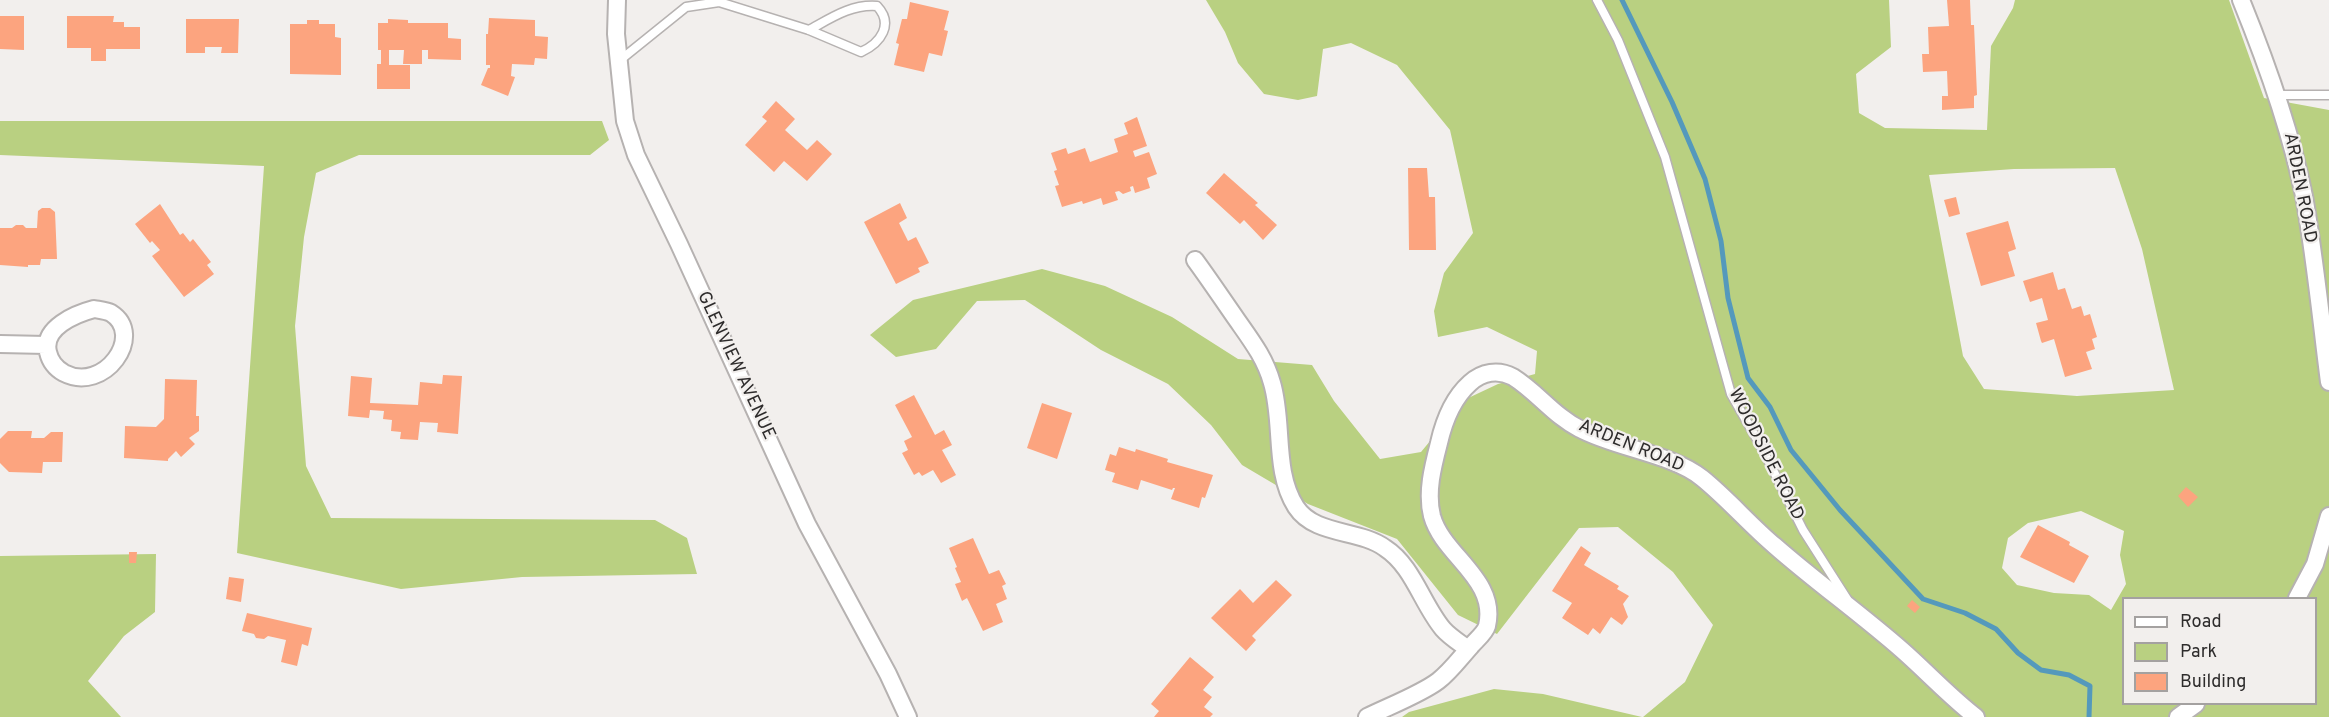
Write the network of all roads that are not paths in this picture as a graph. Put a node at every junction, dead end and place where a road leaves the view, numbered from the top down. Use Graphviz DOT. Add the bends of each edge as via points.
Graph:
graph roads {
  1 [pos="617,0"];
  2 [pos="1597,0"];
  3 [pos="2241,0"];
  4 [pos="809,30"];
  5 [pos="619,61"];
  6 [pos="2277,95"];
  7 [pos="2329,95"];
  8 [pos="1195,260"];
  9 [pos="0,344"];
  10 [pos="46,345"];
  11 [pos="2329,382"];
  12 [pos="2329,516"];
  13 [pos="2298,597"];
  14 [pos="1857,614"];
  15 [pos="1468,649"];
  16 [pos="2195,705"];
  17 [pos="908,717"];
  18 [pos="1367,717"];
  19 [pos="1976,717"];
  20 [pos="2178,717"];
  1 -- 5 [label="street, GLENVIEW AVENUE"];
  2 -- 14 [label="lane, WOODSIDE ROAD" via="1618,40 1665,157 1731,394 1803,530"];
  3 -- 6 [label="street, ARDEN ROAD"];
  4 -- 4 [label="lane" via="861,52 880,37 886,24 884,13 877,6 867,5 846,10"];
  4 -- 5 [label="lane" via="719,2 686,7"];
  5 -- 17 [label="street, GLENVIEW AVENUE" via="625,121 636,155 807,524"];
  6 -- 7 [label="lane"];
  6 -- 11 [label="street, ARDEN ROAD" via="2304,196"];
  8 -- 15 [label="street" via="1262,355 1272,382 1283,469 1297,509 1315,524 1370,539 1393,553 1444,630"];
  9 -- 10 [label="street"];
  10 -- 10 [label="street" via="50,361 63,372 78,377 95,376 109,367 121,351 124,330 111,313 93,309 58,326"];
  12 -- 13 [label="street" via="2315,564"];
  14 -- 15 [label="street, ARDEN ROAD" via="1772,544 1700,476 1578,428 1516,380 1495,372 1475,378 1453,404 1443,425 1430,493 1432,514 1440,534 1484,592 1486,629"];
  14 -- 19 [label="street, WOODSIDE ROAD"];
  15 -- 18 [label="street, ARDEN ROAD" via="1438,681"];
  16 -- 20 [label="street"];
}
